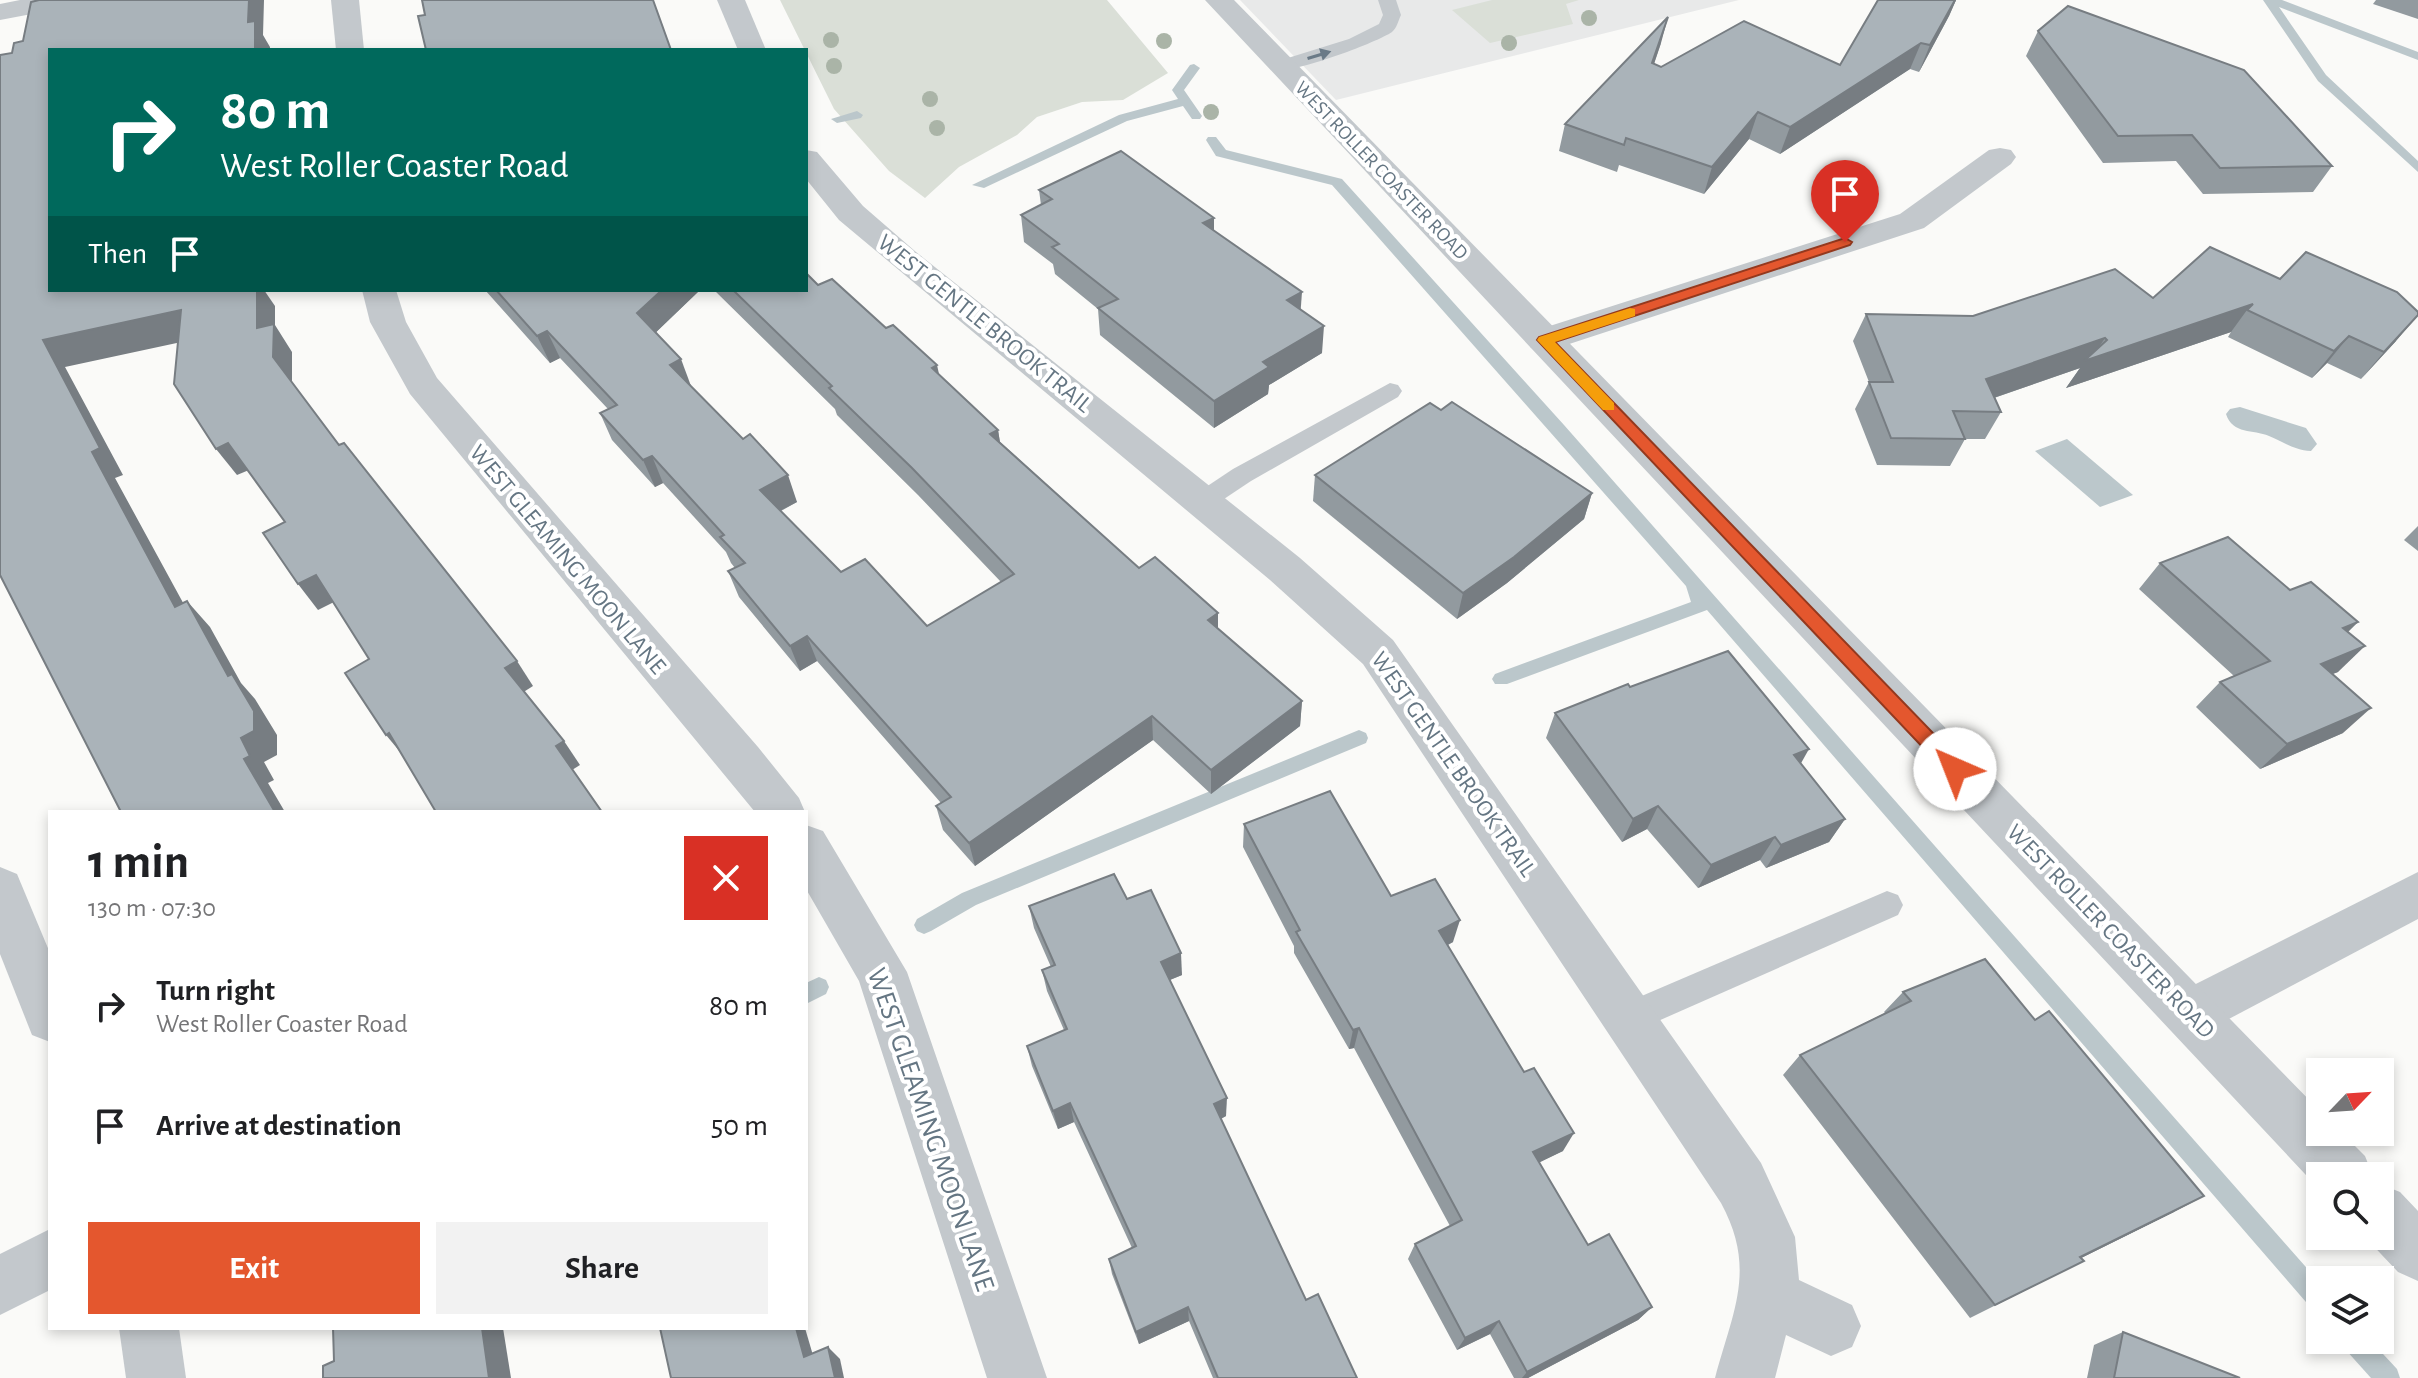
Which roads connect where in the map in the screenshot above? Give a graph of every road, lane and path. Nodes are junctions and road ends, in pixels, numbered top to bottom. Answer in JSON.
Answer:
{"nodes":[{"id":1,"x":64,"y":0,"type":"edge"},
{"id":2,"x":345,"y":0,"type":"edge"},
{"id":3,"x":731,"y":0,"type":"edge"},
{"id":4,"x":1219,"y":0,"type":"edge"},
{"id":5,"x":1387,"y":0,"type":"edge"},
{"id":6,"x":0,"y":12,"type":"edge"},
{"id":7,"x":350,"y":48,"type":"edge"},
{"id":8,"x":751,"y":48,"type":"edge"},
{"id":9,"x":1282,"y":66,"type":"junction"},
{"id":10,"x":2000,"y":157,"type":"dead end"},
{"id":11,"x":808,"y":161,"type":"edge"},
{"id":12,"x":380,"y":292,"type":"edge"},
{"id":13,"x":1544,"y":340,"type":"junction"},
{"id":14,"x":1390,"y":391,"type":"dead end"},
{"id":15,"x":1203,"y":501,"type":"junction"},
{"id":16,"x":780,"y":810,"type":"edge"},
{"id":17,"x":808,"y":849,"type":"edge"},
{"id":18,"x":0,"y":889,"type":"edge"},
{"id":19,"x":2418,"y":894,"type":"edge"},
{"id":20,"x":1887,"y":905,"type":"dead end"},
{"id":21,"x":48,"y":1013,"type":"edge"},
{"id":22,"x":2190,"y":1013,"type":"junction"},
{"id":23,"x":1628,"y":1018,"type":"junction"},
{"id":24,"x":2332,"y":1162,"type":"edge"},
{"id":25,"x":2394,"y":1227,"type":"edge"},
{"id":26,"x":2418,"y":1252,"type":"edge"},
{"id":27,"x":48,"y":1259,"type":"edge"},
{"id":28,"x":0,"y":1286,"type":"edge"},
{"id":29,"x":1766,"y":1295,"type":"junction"},
{"id":30,"x":1831,"y":1326,"type":"dead end"},
{"id":31,"x":149,"y":1330,"type":"edge"},
{"id":32,"x":156,"y":1378,"type":"edge"},
{"id":33,"x":1017,"y":1378,"type":"edge"},
{"id":34,"x":1745,"y":1378,"type":"edge"}],
"edges":[{"from":1,"to":6,"type":"street"},
{"from":2,"to":7,"type":"street"},
{"from":3,"to":8,"type":"street"},
{"from":4,"to":9,"type":"street","name":"WEST ROLLER COASTER ROAD"},
{"from":9,"to":5,"type":"lane","one_way":true},
{"from":9,"to":13,"type":"street","name":"WEST ROLLER COASTER ROAD"},
{"from":10,"to":13,"type":"street"},
{"from":11,"to":15,"type":"street","name":"WEST GENTLE BROOK TRAIL"},
{"from":12,"to":16,"type":"street","name":"WEST GLEAMING MOON LANE"},
{"from":13,"to":22,"type":"street","name":"WEST ROLLER COASTER ROAD"},
{"from":14,"to":15,"type":"lane"},
{"from":15,"to":23,"type":"street","name":"WEST GENTLE BROOK TRAIL"},
{"from":17,"to":33,"type":"street","name":"WEST GLEAMING MOON LANE"},
{"from":18,"to":21,"type":"street"},
{"from":19,"to":22,"type":"street"},
{"from":20,"to":23,"type":"lane"},
{"from":22,"to":24,"type":"street","name":"WEST ROLLER COASTER ROAD"},
{"from":23,"to":29,"type":"street","name":"WEST GENTLE BROOK TRAIL"},
{"from":25,"to":26,"type":"street"},
{"from":27,"to":28,"type":"street"},
{"from":29,"to":30,"type":"street"},
{"from":29,"to":34,"type":"street","name":"WEST GENTLE BROOK TRAIL"},
{"from":31,"to":32,"type":"street"}]}
